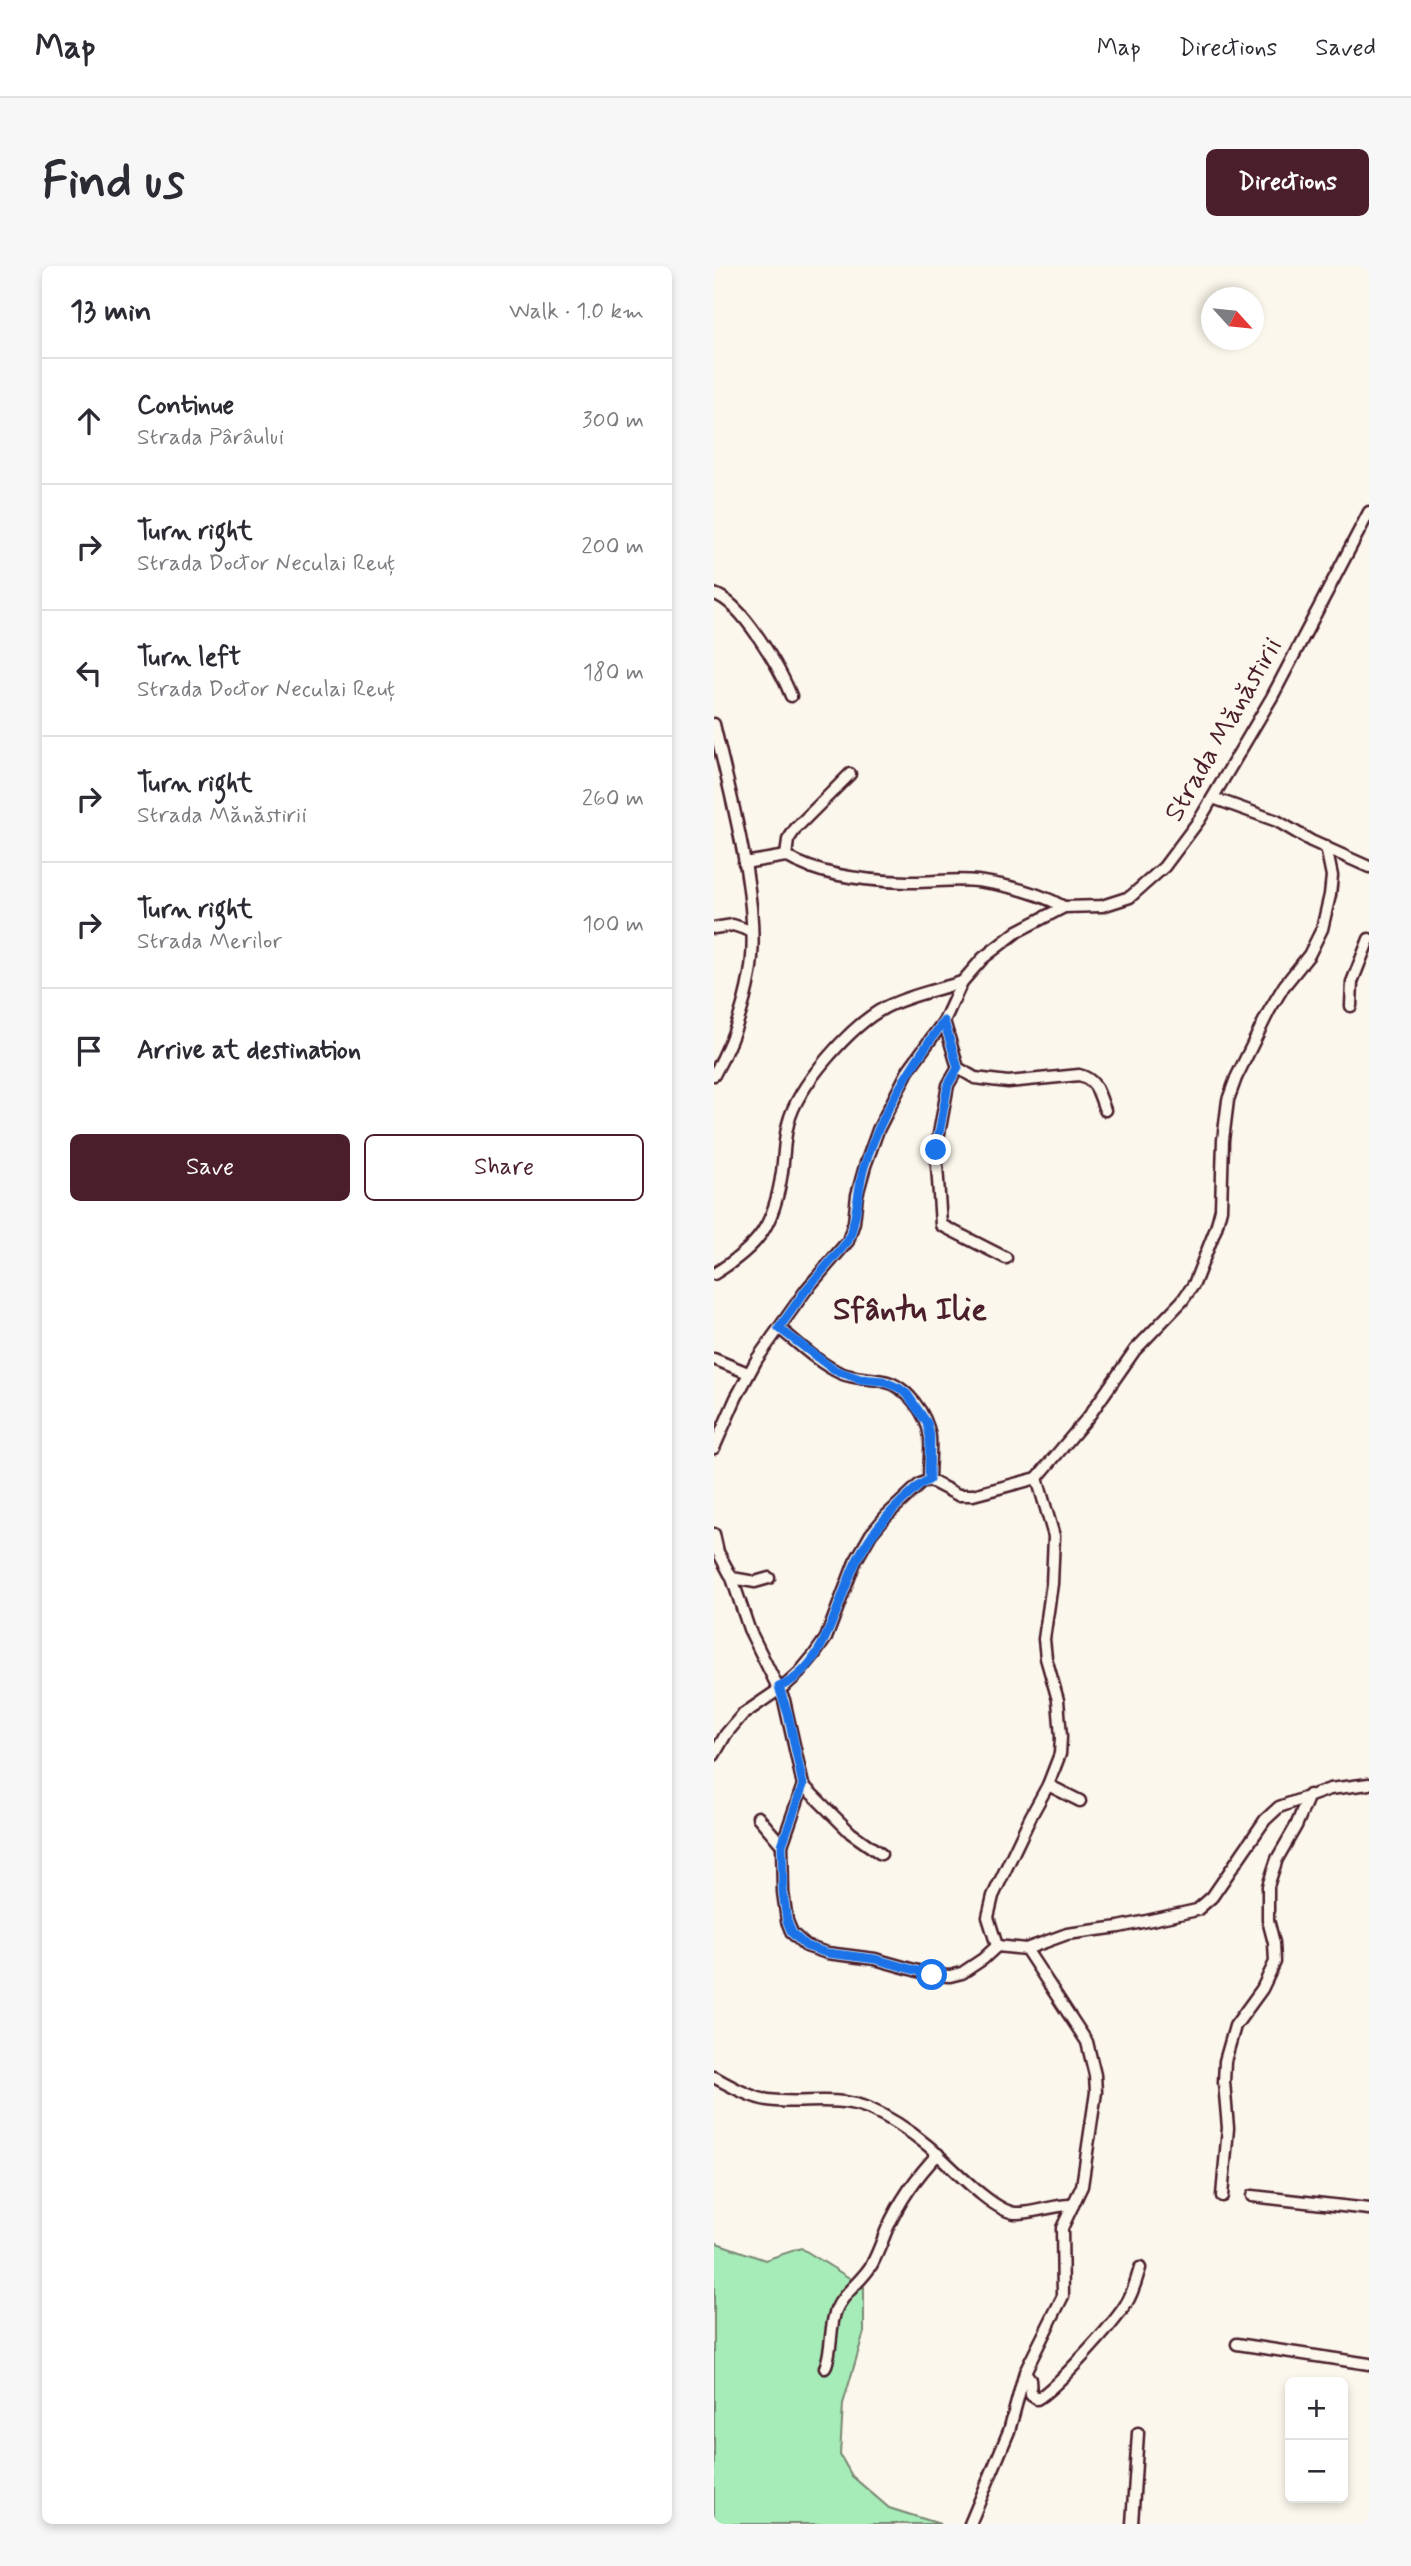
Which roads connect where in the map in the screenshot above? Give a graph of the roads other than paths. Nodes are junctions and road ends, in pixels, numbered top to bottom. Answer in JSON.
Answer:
{"nodes":[{"id":1,"x":1369,"y":512,"type":"edge"},
{"id":2,"x":714,"y":594,"type":"edge"},
{"id":3,"x":791,"y":696,"type":"dead end"},
{"id":4,"x":714,"y":724,"type":"edge"},
{"id":5,"x":850,"y":774,"type":"dead end"},
{"id":6,"x":1213,"y":798,"type":"junction"},
{"id":7,"x":1326,"y":847,"type":"junction"},
{"id":8,"x":786,"y":856,"type":"junction"},
{"id":9,"x":744,"y":863,"type":"junction"},
{"id":10,"x":1369,"y":867,"type":"edge"},
{"id":11,"x":1065,"y":907,"type":"junction"},
{"id":12,"x":750,"y":913,"type":"junction"},
{"id":13,"x":733,"y":925,"type":"junction"},
{"id":14,"x":714,"y":928,"type":"edge"},
{"id":15,"x":751,"y":930,"type":"junction"},
{"id":16,"x":1369,"y":939,"type":"edge"},
{"id":17,"x":962,"y":982,"type":"junction"},
{"id":18,"x":1351,"y":1006,"type":"dead end"},
{"id":19,"x":944,"y":1021,"type":"junction"},
{"id":20,"x":958,"y":1068,"type":"junction"},
{"id":21,"x":714,"y":1075,"type":"edge"},
{"id":22,"x":1105,"y":1110,"type":"dead end"},
{"id":23,"x":1006,"y":1258,"type":"dead end"},
{"id":24,"x":714,"y":1274,"type":"edge"},
{"id":25,"x":779,"y":1328,"type":"junction"},
{"id":26,"x":714,"y":1359,"type":"edge"},
{"id":27,"x":748,"y":1373,"type":"junction"},
{"id":28,"x":714,"y":1448,"type":"edge"},
{"id":29,"x":1037,"y":1478,"type":"junction"},
{"id":30,"x":929,"y":1480,"type":"junction"},
{"id":31,"x":714,"y":1534,"type":"edge"},
{"id":32,"x":716,"y":1552,"type":"edge"},
{"id":33,"x":732,"y":1578,"type":"junction"},
{"id":34,"x":769,"y":1578,"type":"dead end"},
{"id":35,"x":779,"y":1687,"type":"junction"},
{"id":36,"x":714,"y":1755,"type":"edge"},
{"id":37,"x":1369,"y":1784,"type":"edge"},
{"id":38,"x":803,"y":1785,"type":"junction"},
{"id":39,"x":1048,"y":1785,"type":"junction"},
{"id":40,"x":1309,"y":1796,"type":"junction"},
{"id":41,"x":1080,"y":1801,"type":"dead end"},
{"id":42,"x":758,"y":1818,"type":"dead end"},
{"id":43,"x":782,"y":1845,"type":"junction"},
{"id":44,"x":881,"y":1854,"type":"dead end"},
{"id":45,"x":997,"y":1947,"type":"junction"},
{"id":46,"x":1026,"y":1949,"type":"junction"},
{"id":47,"x":714,"y":2077,"type":"edge"},
{"id":48,"x":938,"y":2154,"type":"junction"},
{"id":49,"x":1222,"y":2196,"type":"dead end"},
{"id":50,"x":1252,"y":2196,"type":"dead end"},
{"id":51,"x":1073,"y":2205,"type":"junction"},
{"id":52,"x":1369,"y":2209,"type":"edge"},
{"id":53,"x":1140,"y":2268,"type":"dead end"},
{"id":54,"x":1237,"y":2344,"type":"dead end"},
{"id":55,"x":1369,"y":2364,"type":"edge"},
{"id":56,"x":825,"y":2368,"type":"dead end"},
{"id":57,"x":1025,"y":2372,"type":"junction"},
{"id":58,"x":1138,"y":2433,"type":"dead end"},
{"id":59,"x":970,"y":2524,"type":"edge"},
{"id":60,"x":1132,"y":2524,"type":"edge"}],
"edges":[{"from":1,"to":6,"type":"street","name":"Strada Mănăstirii"},
{"from":2,"to":3,"type":"street"},
{"from":4,"to":9,"type":"street"},
{"from":5,"to":8,"type":"street"},
{"from":6,"to":7,"type":"street"},
{"from":6,"to":11,"type":"street","name":"Strada Mănăstirii"},
{"from":7,"to":10,"type":"street"},
{"from":7,"to":29,"type":"street"},
{"from":8,"to":9,"type":"street"},
{"from":8,"to":11,"type":"street","name":"Strada Mănăstirii"},
{"from":9,"to":12,"type":"street"},
{"from":11,"to":17,"type":"street","name":"Strada Mănăstirii"},
{"from":12,"to":13,"type":"street"},
{"from":12,"to":15,"type":"street"},
{"from":13,"to":14,"type":"street"},
{"from":13,"to":15,"type":"street"},
{"from":15,"to":21,"type":"street"},
{"from":16,"to":18,"type":"street"},
{"from":17,"to":19,"type":"street","name":"Strada Mănăstirii"},
{"from":17,"to":24,"type":"street"},
{"from":19,"to":20,"type":"street"},
{"from":19,"to":25,"type":"street","name":"Strada Mănăstirii"},
{"from":20,"to":22,"type":"street"},
{"from":20,"to":23,"type":"street"},
{"from":25,"to":27,"type":"street","name":"Strada Mănăstirii"},
{"from":25,"to":30,"type":"street"},
{"from":26,"to":27,"type":"street"},
{"from":27,"to":28,"type":"street","name":"Strada Mănăstirii"},
{"from":29,"to":30,"type":"street"},
{"from":29,"to":39,"type":"street"},
{"from":30,"to":35,"type":"street"},
{"from":31,"to":32,"type":"street"},
{"from":32,"to":33,"type":"street"},
{"from":33,"to":34,"type":"street"},
{"from":33,"to":35,"type":"street"},
{"from":35,"to":36,"type":"street"},
{"from":35,"to":38,"type":"street"},
{"from":37,"to":40,"type":"street"},
{"from":38,"to":43,"type":"street"},
{"from":38,"to":44,"type":"street"},
{"from":39,"to":41,"type":"street"},
{"from":39,"to":45,"type":"street"},
{"from":40,"to":46,"type":"street"},
{"from":40,"to":49,"type":"street"},
{"from":42,"to":43,"type":"street"},
{"from":43,"to":45,"type":"street"},
{"from":45,"to":46,"type":"street"},
{"from":46,"to":51,"type":"street"},
{"from":47,"to":48,"type":"street"},
{"from":48,"to":51,"type":"street"},
{"from":48,"to":56,"type":"street"},
{"from":50,"to":52,"type":"street"},
{"from":51,"to":57,"type":"street"},
{"from":53,"to":57,"type":"street"},
{"from":54,"to":55,"type":"street"},
{"from":57,"to":59,"type":"street"},
{"from":58,"to":60,"type":"street"}]}
